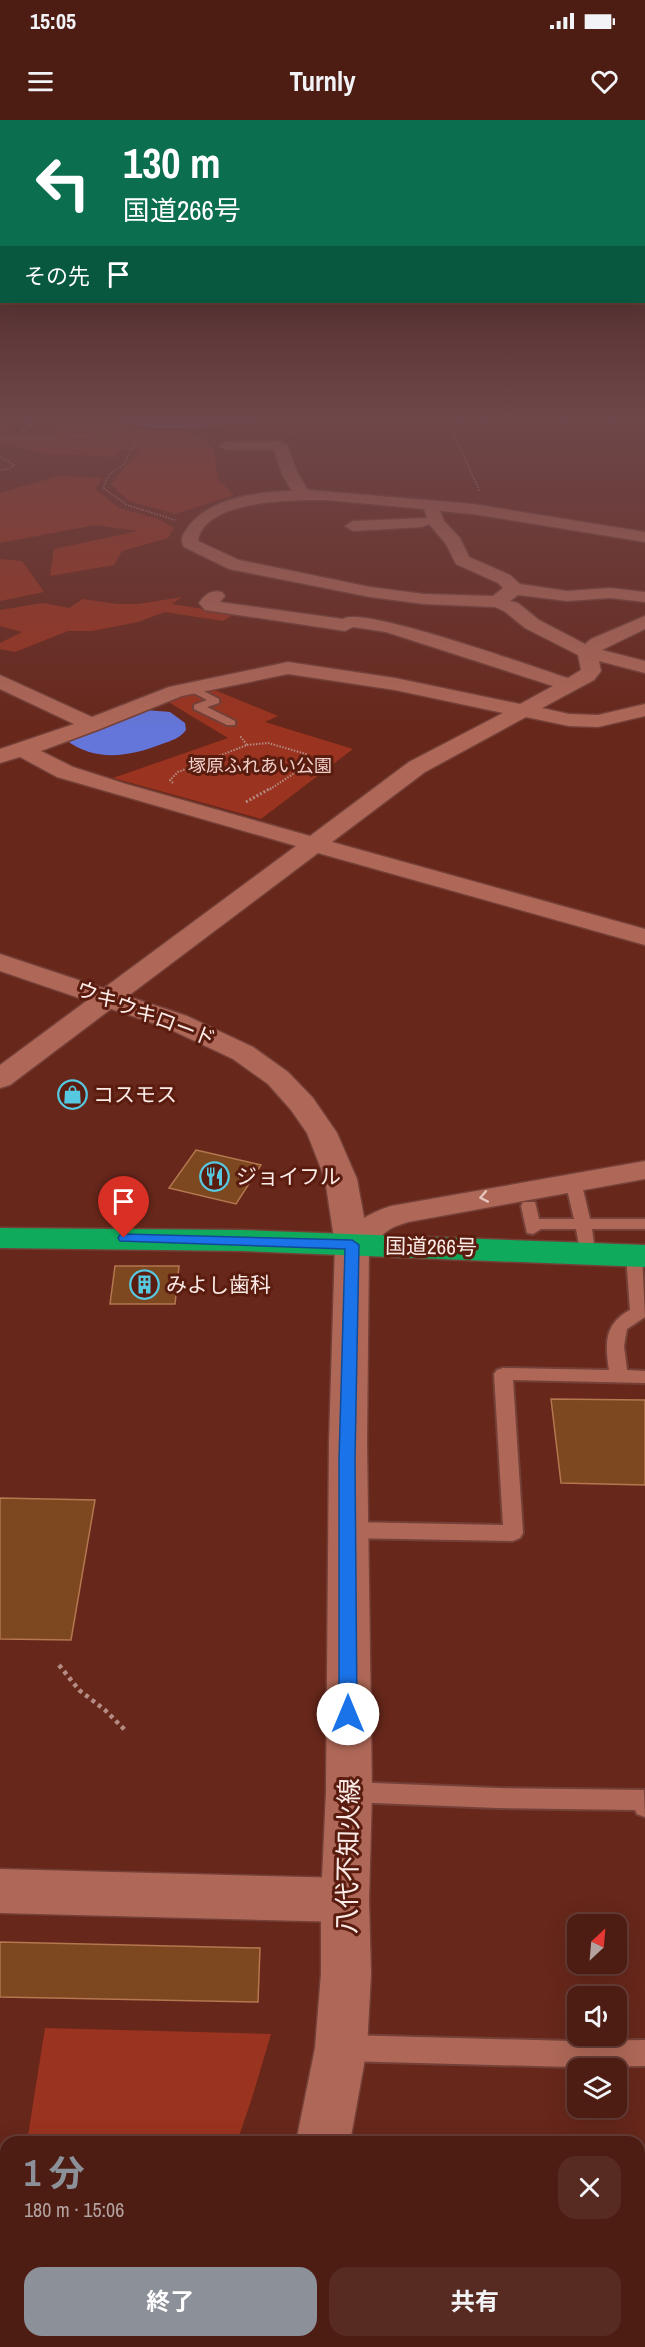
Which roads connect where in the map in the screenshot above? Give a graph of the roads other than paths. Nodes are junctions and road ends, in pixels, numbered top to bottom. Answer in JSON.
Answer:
{"nodes":[{"id":1,"x":203,"y":522,"type":"edge"},
{"id":2,"x":380,"y":522,"type":"edge"},
{"id":3,"x":439,"y":522,"type":"edge"},
{"id":4,"x":552,"y":522,"type":"edge"},
{"id":5,"x":353,"y":526,"type":"dead end"},
{"id":6,"x":645,"y":537,"type":"edge"},
{"id":7,"x":514,"y":589,"type":"junction"},
{"id":8,"x":398,"y":595,"type":"junction"},
{"id":9,"x":216,"y":596,"type":"dead end"},
{"id":10,"x":645,"y":597,"type":"edge"},
{"id":11,"x":497,"y":602,"type":"junction"},
{"id":12,"x":645,"y":622,"type":"edge"},
{"id":13,"x":348,"y":623,"type":"junction"},
{"id":14,"x":322,"y":641,"type":"dead end"},
{"id":15,"x":587,"y":652,"type":"junction"},
{"id":16,"x":303,"y":653,"type":"dead end"},
{"id":17,"x":645,"y":667,"type":"edge"},
{"id":18,"x":282,"y":669,"type":"junction"},
{"id":19,"x":0,"y":681,"type":"edge"},
{"id":20,"x":570,"y":685,"type":"junction"},
{"id":21,"x":192,"y":688,"type":"junction"},
{"id":22,"x":525,"y":710,"type":"junction"},
{"id":23,"x":645,"y":710,"type":"edge"},
{"id":24,"x":231,"y":723,"type":"road end"},
{"id":25,"x":93,"y":725,"type":"junction"},
{"id":26,"x":11,"y":753,"type":"edge"},
{"id":27,"x":314,"y":844,"type":"junction"},
{"id":28,"x":645,"y":937,"type":"edge"},
{"id":29,"x":0,"y":962,"type":"edge"},
{"id":30,"x":111,"y":998,"type":"junction"},
{"id":31,"x":0,"y":1079,"type":"edge"},
{"id":32,"x":645,"y":1170,"type":"edge"},
{"id":33,"x":573,"y":1181,"type":"junction"},
{"id":34,"x":529,"y":1206,"type":"dead end"},
{"id":35,"x":645,"y":1224,"type":"edge"},
{"id":36,"x":0,"y":1238,"type":"edge"},
{"id":37,"x":585,"y":1238,"type":"junction"},
{"id":38,"x":352,"y":1245,"type":"junction"},
{"id":39,"x":639,"y":1255,"type":"edge"},
{"id":40,"x":619,"y":1376,"type":"junction"},
{"id":41,"x":645,"y":1377,"type":"edge"},
{"id":42,"x":347,"y":1530,"type":"junction"},
{"id":43,"x":350,"y":1792,"type":"junction"},
{"id":44,"x":645,"y":1803,"type":"edge"},
{"id":45,"x":0,"y":1891,"type":"edge"},
{"id":46,"x":345,"y":1900,"type":"junction"},
{"id":47,"x":341,"y":2048,"type":"junction"},
{"id":48,"x":645,"y":2053,"type":"edge"},
{"id":49,"x":324,"y":2136,"type":"edge"}],
"edges":[{"from":1,"to":8,"type":"street"},
{"from":2,"to":5,"type":"street"},
{"from":3,"to":7,"type":"street"},
{"from":4,"to":6,"type":"street"},
{"from":7,"to":10,"type":"street"},
{"from":7,"to":11,"type":"street"},
{"from":8,"to":11,"type":"street"},
{"from":8,"to":13,"type":"street"},
{"from":9,"to":13,"type":"street"},
{"from":11,"to":15,"type":"street"},
{"from":12,"to":15,"type":"street"},
{"from":13,"to":14,"type":"street"},
{"from":13,"to":20,"type":"street"},
{"from":15,"to":17,"type":"street"},
{"from":15,"to":20,"type":"street"},
{"from":16,"to":18,"type":"street"},
{"from":18,"to":21,"type":"street"},
{"from":18,"to":22,"type":"street"},
{"from":19,"to":25,"type":"street"},
{"from":20,"to":22,"type":"street"},
{"from":21,"to":24,"type":"lane"},
{"from":21,"to":25,"type":"street"},
{"from":22,"to":23,"type":"street"},
{"from":22,"to":27,"type":"street"},
{"from":25,"to":26,"type":"street"},
{"from":26,"to":27,"type":"street"},
{"from":27,"to":28,"type":"street"},
{"from":27,"to":30,"type":"street"},
{"from":29,"to":30,"type":"street","name":"ウキウキロード"},
{"from":30,"to":31,"type":"street"},
{"from":30,"to":38,"type":"street","name":"ウキウキロード"},
{"from":32,"to":33,"type":"street"},
{"from":33,"to":37,"type":"lane"},
{"from":33,"to":38,"type":"street","one_way":true},
{"from":34,"to":37,"type":"lane"},
{"from":35,"to":37,"type":"lane"},
{"from":36,"to":38,"type":"highway","name":"国道266号"},
{"from":37,"to":38,"type":"highway","name":"国道266号"},
{"from":37,"to":39,"type":"highway","name":"国道266号"},
{"from":38,"to":42,"type":"street","name":"八代不知火線"},
{"from":39,"to":40,"type":"lane"},
{"from":40,"to":41,"type":"lane"},
{"from":40,"to":42,"type":"lane"},
{"from":42,"to":43,"type":"street","name":"八代不知火線"},
{"from":43,"to":44,"type":"lane"},
{"from":43,"to":46,"type":"street","name":"八代不知火線"},
{"from":45,"to":46,"type":"street"},
{"from":46,"to":47,"type":"street","name":"八代不知火線"},
{"from":47,"to":48,"type":"lane"},
{"from":47,"to":49,"type":"street","name":"八代不知火線"}]}
